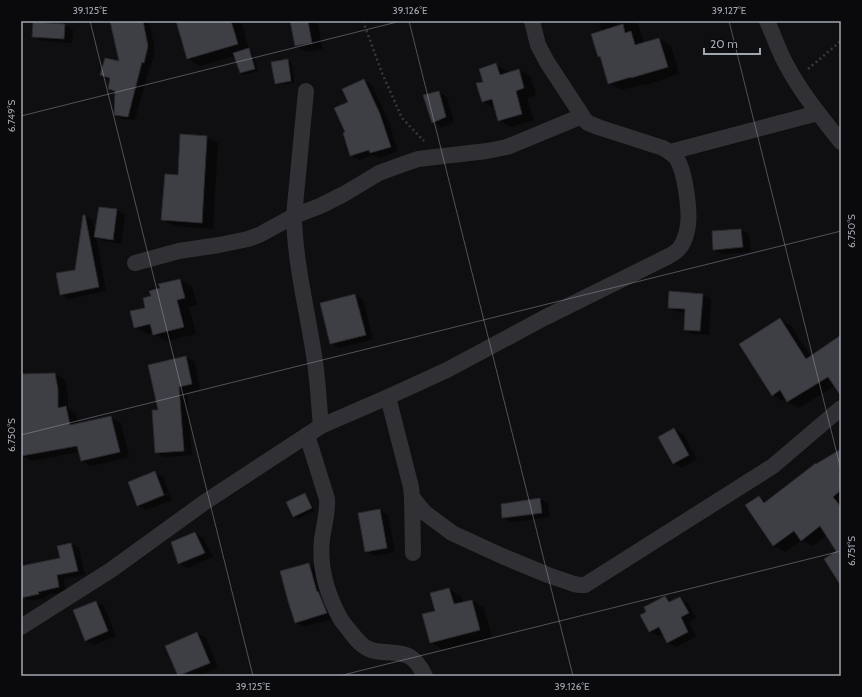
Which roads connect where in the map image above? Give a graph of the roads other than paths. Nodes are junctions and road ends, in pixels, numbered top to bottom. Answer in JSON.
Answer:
{"nodes":[{"id":1,"x":532,"y":21,"type":"edge"},
{"id":2,"x":767,"y":21,"type":"edge"},
{"id":3,"x":306,"y":91,"type":"dead end"},
{"id":4,"x":818,"y":113,"type":"junction"},
{"id":5,"x":582,"y":116,"type":"junction"},
{"id":6,"x":841,"y":142,"type":"edge"},
{"id":7,"x":670,"y":152,"type":"junction"},
{"id":8,"x":294,"y":216,"type":"junction"},
{"id":9,"x":135,"y":263,"type":"dead end"},
{"id":10,"x":388,"y":397,"type":"junction"},
{"id":11,"x":841,"y":408,"type":"edge"},
{"id":12,"x":321,"y":426,"type":"junction"},
{"id":13,"x":307,"y":435,"type":"junction"},
{"id":14,"x":412,"y":497,"type":"junction"},
{"id":15,"x":413,"y":553,"type":"dead end"},
{"id":16,"x":21,"y":627,"type":"edge"},
{"id":17,"x":426,"y":676,"type":"edge"}],
"edges":[{"from":1,"to":5,"type":"street"},
{"from":2,"to":4,"type":"street"},
{"from":3,"to":8,"type":"street"},
{"from":4,"to":6,"type":"street"},
{"from":4,"to":7,"type":"street"},
{"from":5,"to":7,"type":"street"},
{"from":5,"to":8,"type":"street"},
{"from":7,"to":10,"type":"street"},
{"from":8,"to":9,"type":"street"},
{"from":8,"to":12,"type":"street"},
{"from":10,"to":12,"type":"street"},
{"from":10,"to":14,"type":"street"},
{"from":11,"to":14,"type":"street"},
{"from":12,"to":13,"type":"street"},
{"from":13,"to":16,"type":"street"},
{"from":13,"to":17,"type":"street"},
{"from":14,"to":15,"type":"street"}]}
